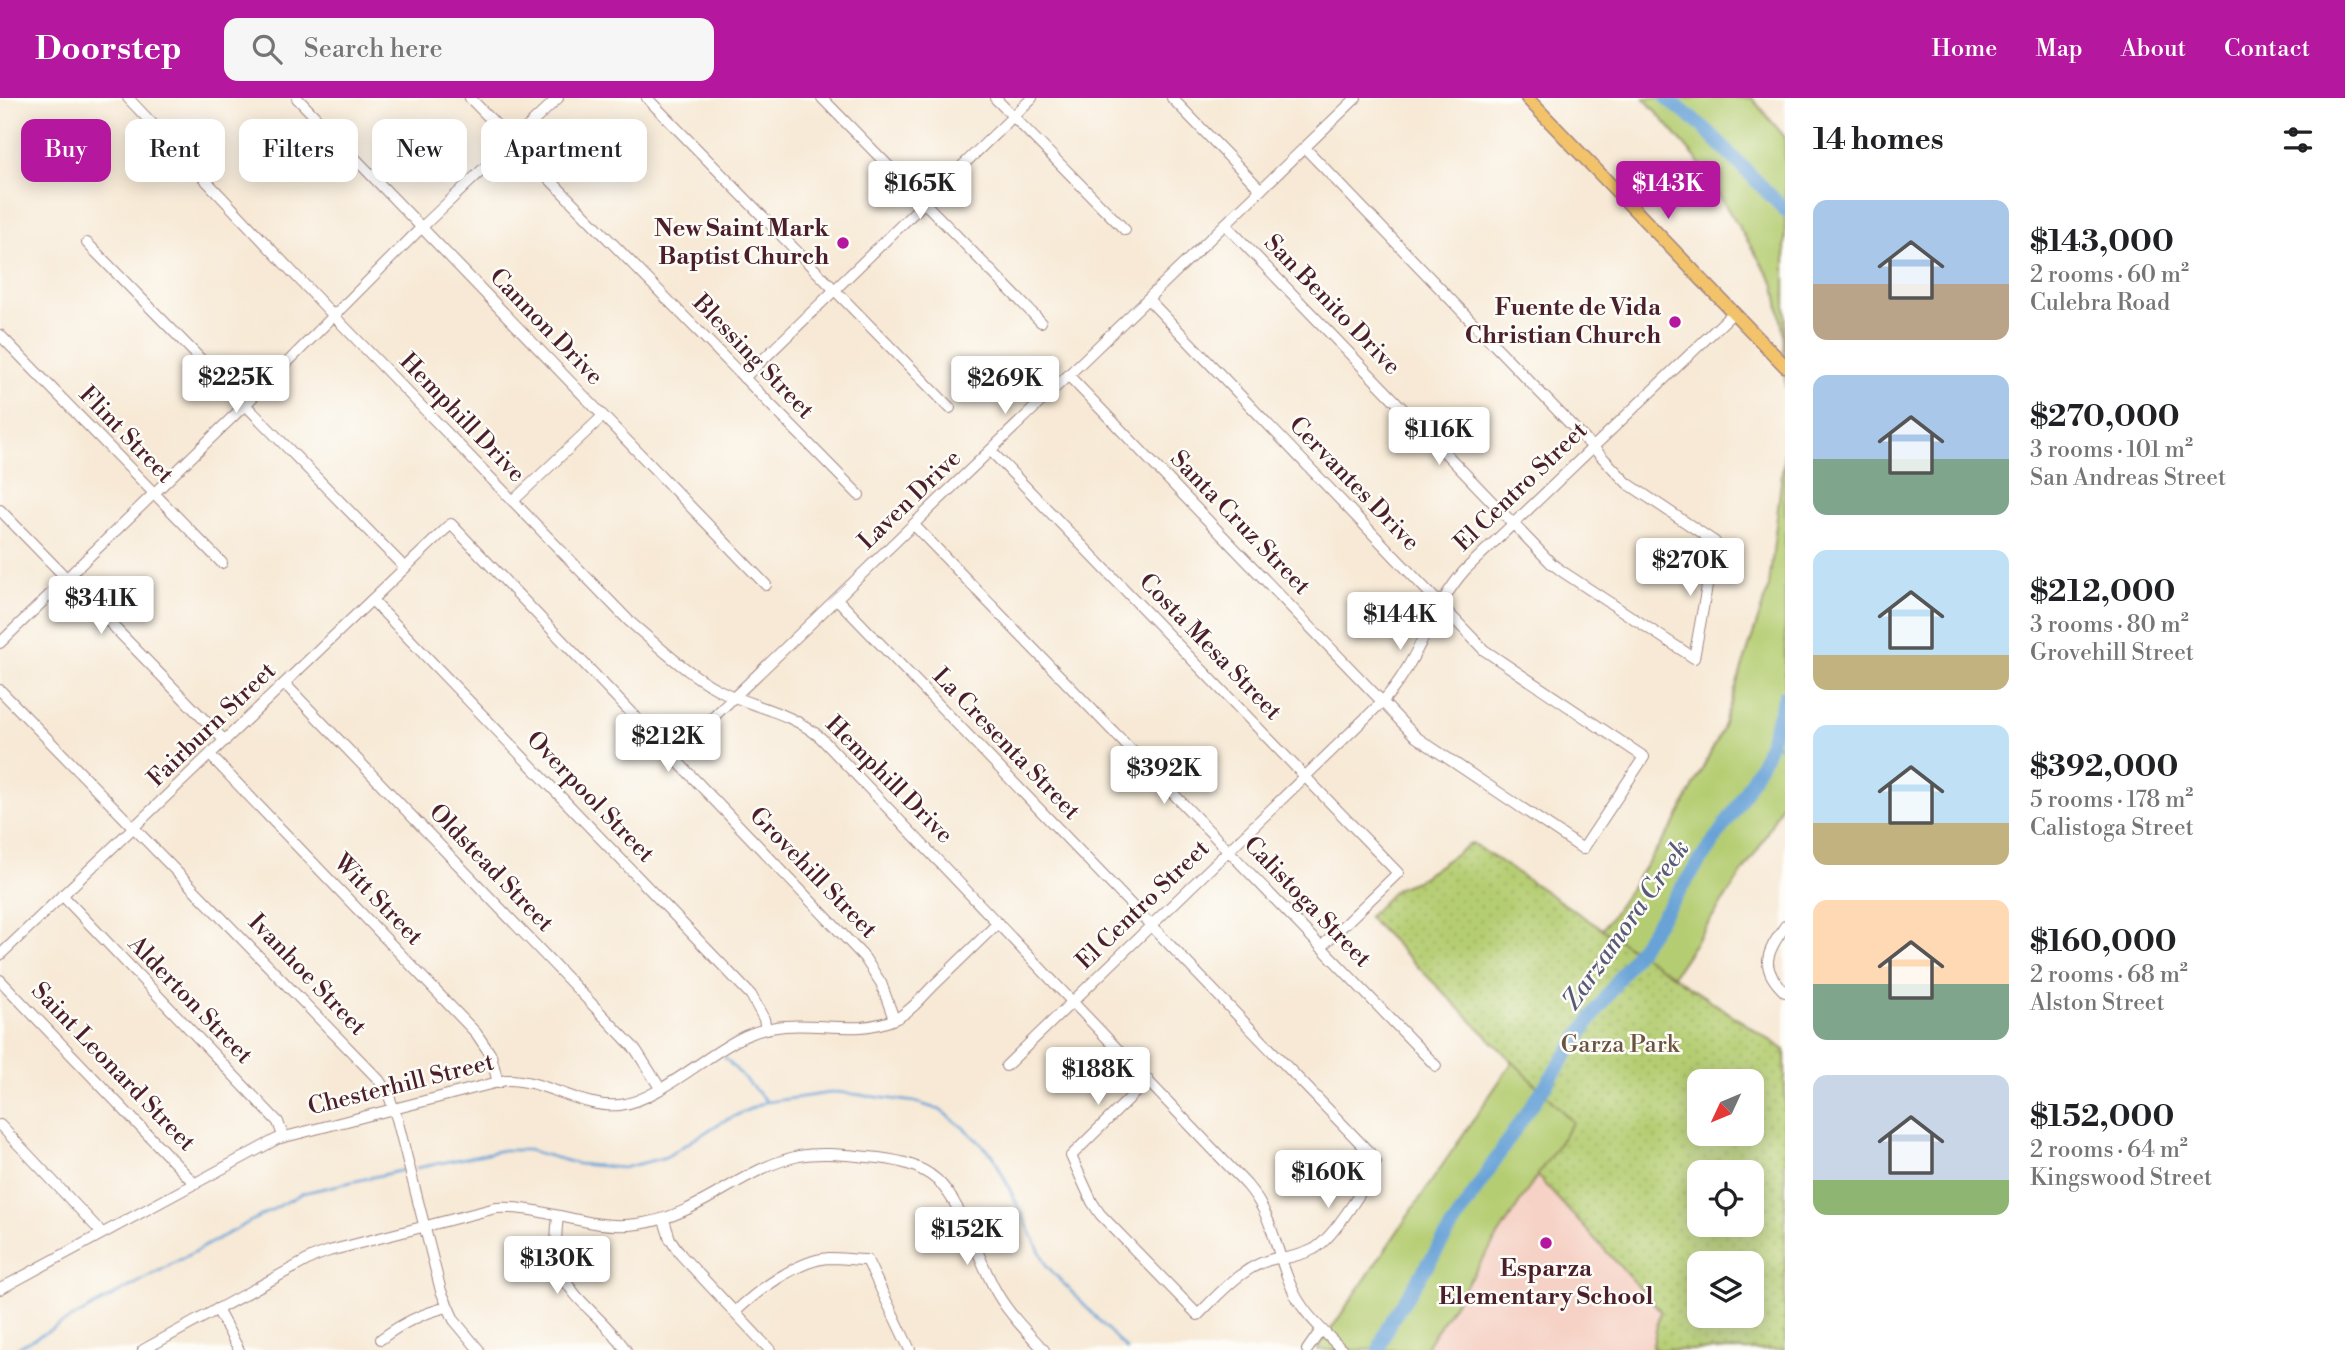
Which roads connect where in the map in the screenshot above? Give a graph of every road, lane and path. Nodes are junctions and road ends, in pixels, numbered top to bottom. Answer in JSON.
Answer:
{"nodes":[{"id":1,"x":128,"y":98,"type":"edge"},
{"id":2,"x":296,"y":98,"type":"edge"},
{"id":3,"x":470,"y":98,"type":"edge"},
{"id":4,"x":558,"y":98,"type":"edge"},
{"id":5,"x":647,"y":98,"type":"edge"},
{"id":6,"x":822,"y":98,"type":"edge"},
{"id":7,"x":995,"y":98,"type":"edge"},
{"id":8,"x":1032,"y":98,"type":"edge"},
{"id":9,"x":1172,"y":98,"type":"edge"},
{"id":10,"x":1356,"y":98,"type":"edge"},
{"id":11,"x":1527,"y":98,"type":"edge"},
{"id":12,"x":1013,"y":117,"type":"junction"},
{"id":13,"x":491,"y":119,"type":"edge"},
{"id":14,"x":536,"y":119,"type":"edge"},
{"id":15,"x":1305,"y":148,"type":"junction"},
{"id":16,"x":481,"y":171,"type":"edge"},
{"id":17,"x":552,"y":182,"type":"edge"},
{"id":18,"x":1261,"y":190,"type":"junction"},
{"id":19,"x":924,"y":203,"type":"junction"},
{"id":20,"x":1226,"y":224,"type":"junction"},
{"id":21,"x":421,"y":228,"type":"junction"},
{"id":22,"x":1125,"y":230,"type":"dead end"},
{"id":23,"x":87,"y":243,"type":"dead end"},
{"id":24,"x":835,"y":289,"type":"junction"},
{"id":25,"x":1148,"y":299,"type":"junction"},
{"id":26,"x":1733,"y":313,"type":"junction"},
{"id":27,"x":333,"y":315,"type":"junction"},
{"id":28,"x":1041,"y":322,"type":"dead end"},
{"id":29,"x":0,"y":335,"type":"edge"},
{"id":30,"x":1785,"y":366,"type":"edge"},
{"id":31,"x":1069,"y":376,"type":"junction"},
{"id":32,"x":744,"y":377,"type":"junction"},
{"id":33,"x":246,"y":404,"type":"junction"},
{"id":34,"x":950,"y":408,"type":"dead end"},
{"id":35,"x":603,"y":416,"type":"junction"},
{"id":36,"x":1593,"y":448,"type":"junction"},
{"id":37,"x":991,"y":451,"type":"junction"},
{"id":38,"x":154,"y":493,"type":"junction"},
{"id":39,"x":859,"y":495,"type":"dead end"},
{"id":40,"x":513,"y":501,"type":"junction"},
{"id":41,"x":0,"y":510,"type":"edge"},
{"id":42,"x":1513,"y":523,"type":"junction"},
{"id":43,"x":451,"y":524,"type":"joint"},
{"id":44,"x":914,"y":525,"type":"junction"},
{"id":45,"x":222,"y":564,"type":"dead end"},
{"id":46,"x":405,"y":568,"type":"junction"},
{"id":47,"x":66,"y":578,"type":"junction"},
{"id":48,"x":766,"y":585,"type":"dead end"},
{"id":49,"x":837,"y":599,"type":"junction"},
{"id":50,"x":372,"y":600,"type":"junction"},
{"id":51,"x":1441,"y":605,"type":"junction"},
{"id":52,"x":0,"y":643,"type":"edge"},
{"id":53,"x":285,"y":684,"type":"junction"},
{"id":54,"x":0,"y":690,"type":"edge"},
{"id":55,"x":735,"y":698,"type":"junction"},
{"id":56,"x":1382,"y":702,"type":"junction"},
{"id":57,"x":225,"y":741,"type":"junction"},
{"id":58,"x":210,"y":755,"type":"junction"},
{"id":59,"x":673,"y":756,"type":"junction"},
{"id":60,"x":1306,"y":776,"type":"junction"},
{"id":61,"x":135,"y":827,"type":"junction"},
{"id":62,"x":1583,"y":849,"type":"joint"},
{"id":63,"x":1228,"y":851,"type":"junction"},
{"id":64,"x":62,"y":895,"type":"junction"},
{"id":65,"x":998,"y":923,"type":"junction"},
{"id":66,"x":1152,"y":925,"type":"junction"},
{"id":67,"x":1785,"y":926,"type":"edge"},
{"id":68,"x":1321,"y":947,"type":"junction"},
{"id":69,"x":0,"y":955,"type":"edge"},
{"id":70,"x":0,"y":980,"type":"edge"},
{"id":71,"x":1785,"y":992,"type":"edge"},
{"id":72,"x":1072,"y":1002,"type":"junction"},
{"id":73,"x":894,"y":1019,"type":"junction"},
{"id":74,"x":766,"y":1029,"type":"junction"},
{"id":75,"x":1006,"y":1066,"type":"dead end"},
{"id":76,"x":1436,"y":1066,"type":"dead end"},
{"id":77,"x":1148,"y":1080,"type":"junction"},
{"id":78,"x":498,"y":1083,"type":"junction"},
{"id":79,"x":660,"y":1088,"type":"junction"},
{"id":80,"x":394,"y":1110,"type":"junction"},
{"id":81,"x":0,"y":1125,"type":"edge"},
{"id":82,"x":284,"y":1136,"type":"junction"},
{"id":83,"x":194,"y":1183,"type":"junction"},
{"id":84,"x":558,"y":1217,"type":"junction"},
{"id":85,"x":664,"y":1220,"type":"junction"},
{"id":86,"x":424,"y":1227,"type":"junction"},
{"id":87,"x":102,"y":1233,"type":"junction"},
{"id":88,"x":1281,"y":1258,"type":"junction"},
{"id":89,"x":0,"y":1275,"type":"edge"},
{"id":90,"x":4,"y":1287,"type":"edge"},
{"id":91,"x":448,"y":1307,"type":"junction"},
{"id":92,"x":217,"y":1309,"type":"junction"},
{"id":93,"x":736,"y":1312,"type":"junction"},
{"id":94,"x":1321,"y":1330,"type":"junction"},
{"id":95,"x":381,"y":1339,"type":"dead end"},
{"id":96,"x":143,"y":1350,"type":"edge"},
{"id":97,"x":239,"y":1350,"type":"edge"},
{"id":98,"x":479,"y":1350,"type":"edge"},
{"id":99,"x":626,"y":1350,"type":"edge"},
{"id":100,"x":770,"y":1350,"type":"edge"},
{"id":101,"x":909,"y":1350,"type":"edge"},
{"id":102,"x":1044,"y":1350,"type":"edge"},
{"id":103,"x":1307,"y":1350,"type":"edge"},
{"id":104,"x":1342,"y":1350,"type":"edge"}],
"edges":[{"from":1,"to":27,"type":"street","name":"Hemphill Drive"},
{"from":2,"to":21,"type":"street","name":"Cannon Drive"},
{"from":3,"to":13,"type":"street","name":"Blessing Street"},
{"from":4,"to":14,"type":"street"},
{"from":5,"to":24,"type":"street"},
{"from":6,"to":19,"type":"street"},
{"from":7,"to":12,"type":"street"},
{"from":8,"to":12,"type":"street"},
{"from":9,"to":18,"type":"street"},
{"from":10,"to":15,"type":"street","name":"Laven Drive"},
{"from":11,"to":26,"type":"main road"},
{"from":12,"to":19,"type":"street"},
{"from":12,"to":22,"type":"street"},
{"from":15,"to":18,"type":"street","name":"Laven Drive"},
{"from":15,"to":36,"type":"street"},
{"from":16,"to":21,"type":"street"},
{"from":17,"to":32,"type":"street","name":"Blessing Street"},
{"from":18,"to":20,"type":"street","name":"Laven Drive"},
{"from":19,"to":24,"type":"street"},
{"from":19,"to":28,"type":"street"},
{"from":20,"to":25,"type":"street","name":"Laven Drive"},
{"from":20,"to":42,"type":"street","name":"San Benito Drive"},
{"from":21,"to":27,"type":"street"},
{"from":21,"to":35,"type":"street","name":"Cannon Drive"},
{"from":23,"to":33,"type":"street"},
{"from":24,"to":32,"type":"street"},
{"from":24,"to":34,"type":"street"},
{"from":25,"to":31,"type":"street","name":"Laven Drive"},
{"from":25,"to":51,"type":"street","name":"Cervantes Drive"},
{"from":26,"to":30,"type":"main road"},
{"from":26,"to":36,"type":"street","name":"El Centro Street"},
{"from":27,"to":33,"type":"street"},
{"from":27,"to":40,"type":"street","name":"Hemphill Drive"},
{"from":29,"to":38,"type":"street","name":"Flint Street"},
{"from":31,"to":37,"type":"street","name":"Laven Drive"},
{"from":31,"to":56,"type":"street","name":"Santa Cruz Street"},
{"from":32,"to":39,"type":"street","name":"Blessing Street"},
{"from":33,"to":38,"type":"street"},
{"from":33,"to":46,"type":"street"},
{"from":35,"to":40,"type":"street"},
{"from":35,"to":48,"type":"street","name":"Cannon Drive"},
{"from":36,"to":42,"type":"street","name":"El Centro Street"},
{"from":36,"to":42,"type":"street","name":"San Benito Drive"},
{"from":37,"to":44,"type":"street","name":"Laven Drive"},
{"from":37,"to":60,"type":"street","name":"Costa Mesa Street"},
{"from":38,"to":45,"type":"street","name":"Flint Street"},
{"from":38,"to":47,"type":"street"},
{"from":40,"to":55,"type":"street","name":"Hemphill Drive"},
{"from":41,"to":47,"type":"street"},
{"from":42,"to":51,"type":"street","name":"El Centro Street"},
{"from":43,"to":46,"type":"street","name":"Fairburn Street"},
{"from":43,"to":59,"type":"street","name":"Grovehill Street"},
{"from":44,"to":49,"type":"street","name":"Laven Drive"},
{"from":44,"to":63,"type":"street","name":"Calistoga Street"},
{"from":46,"to":50,"type":"street","name":"Fairburn Street"},
{"from":47,"to":52,"type":"street"},
{"from":47,"to":57,"type":"street"},
{"from":49,"to":55,"type":"street","name":"Laven Drive"},
{"from":49,"to":66,"type":"street","name":"La Cresenta Street"},
{"from":50,"to":53,"type":"street","name":"Fairburn Street"},
{"from":50,"to":74,"type":"street","name":"Overpool Street"},
{"from":51,"to":56,"type":"street","name":"El Centro Street"},
{"from":51,"to":62,"type":"street","name":"Cervantes Drive"},
{"from":53,"to":57,"type":"street","name":"Fairburn Street"},
{"from":53,"to":79,"type":"street","name":"Oldstead Street"},
{"from":54,"to":61,"type":"street","name":"Ivanhoe Street"},
{"from":55,"to":59,"type":"street","name":"Laven Drive"},
{"from":55,"to":65,"type":"street","name":"Hemphill Drive"},
{"from":56,"to":60,"type":"street","name":"El Centro Street"},
{"from":56,"to":62,"type":"street","name":"Santa Cruz Street"},
{"from":57,"to":58,"type":"street","name":"Fairburn Street"},
{"from":58,"to":61,"type":"street","name":"Fairburn Street"},
{"from":58,"to":78,"type":"street","name":"Witt Street"},
{"from":59,"to":73,"type":"street","name":"Grovehill Street"},
{"from":60,"to":63,"type":"street","name":"El Centro Street"},
{"from":60,"to":68,"type":"street","name":"Costa Mesa Street"},
{"from":61,"to":64,"type":"street","name":"Fairburn Street"},
{"from":61,"to":80,"type":"street","name":"Ivanhoe Street"},
{"from":63,"to":66,"type":"street","name":"El Centro Street"},
{"from":63,"to":68,"type":"street","name":"Calistoga Street"},
{"from":64,"to":69,"type":"street","name":"Fairburn Street"},
{"from":64,"to":82,"type":"street","name":"Alderton Street"},
{"from":65,"to":72,"type":"street","name":"Hemphill Drive"},
{"from":65,"to":73,"type":"street","name":"Chesterhill Street"},
{"from":66,"to":72,"type":"street","name":"El Centro Street"},
{"from":66,"to":88,"type":"street","name":"La Cresenta Street"},
{"from":67,"to":71,"type":"street"},
{"from":68,"to":76,"type":"street","name":"Calistoga Street"},
{"from":70,"to":83,"type":"street","name":"Saint Leonard Street"},
{"from":72,"to":75,"type":"street","name":"El Centro Street"},
{"from":72,"to":77,"type":"street","name":"Hemphill Drive"},
{"from":73,"to":74,"type":"street","name":"Chesterhill Street"},
{"from":74,"to":79,"type":"street","name":"Chesterhill Street"},
{"from":77,"to":88,"type":"street","name":"Hemphill Drive"},
{"from":77,"to":88,"type":"street"},
{"from":78,"to":79,"type":"street","name":"Chesterhill Street"},
{"from":78,"to":80,"type":"street","name":"Chesterhill Street"},
{"from":80,"to":82,"type":"street","name":"Chesterhill Street"},
{"from":80,"to":86,"type":"street","name":"Ivanhoe Street"},
{"from":81,"to":87,"type":"street"},
{"from":82,"to":83,"type":"street","name":"Chesterhill Street"},
{"from":83,"to":87,"type":"street","name":"Chesterhill Street"},
{"from":84,"to":85,"type":"street"},
{"from":84,"to":86,"type":"street"},
{"from":84,"to":99,"type":"street"},
{"from":85,"to":93,"type":"street"},
{"from":85,"to":102,"type":"street"},
{"from":86,"to":91,"type":"street","name":"Ivanhoe Street"},
{"from":86,"to":92,"type":"street"},
{"from":87,"to":90,"type":"street","name":"Chesterhill Street"},
{"from":88,"to":94,"type":"street","name":"Hemphill Drive"},
{"from":89,"to":90,"type":"street"},
{"from":91,"to":95,"type":"street"},
{"from":91,"to":98,"type":"street","name":"Ivanhoe Street"},
{"from":92,"to":96,"type":"street"},
{"from":92,"to":97,"type":"street"},
{"from":93,"to":100,"type":"street"},
{"from":93,"to":101,"type":"street"},
{"from":94,"to":103,"type":"street"},
{"from":94,"to":104,"type":"street","name":"Hemphill Drive"}]}
